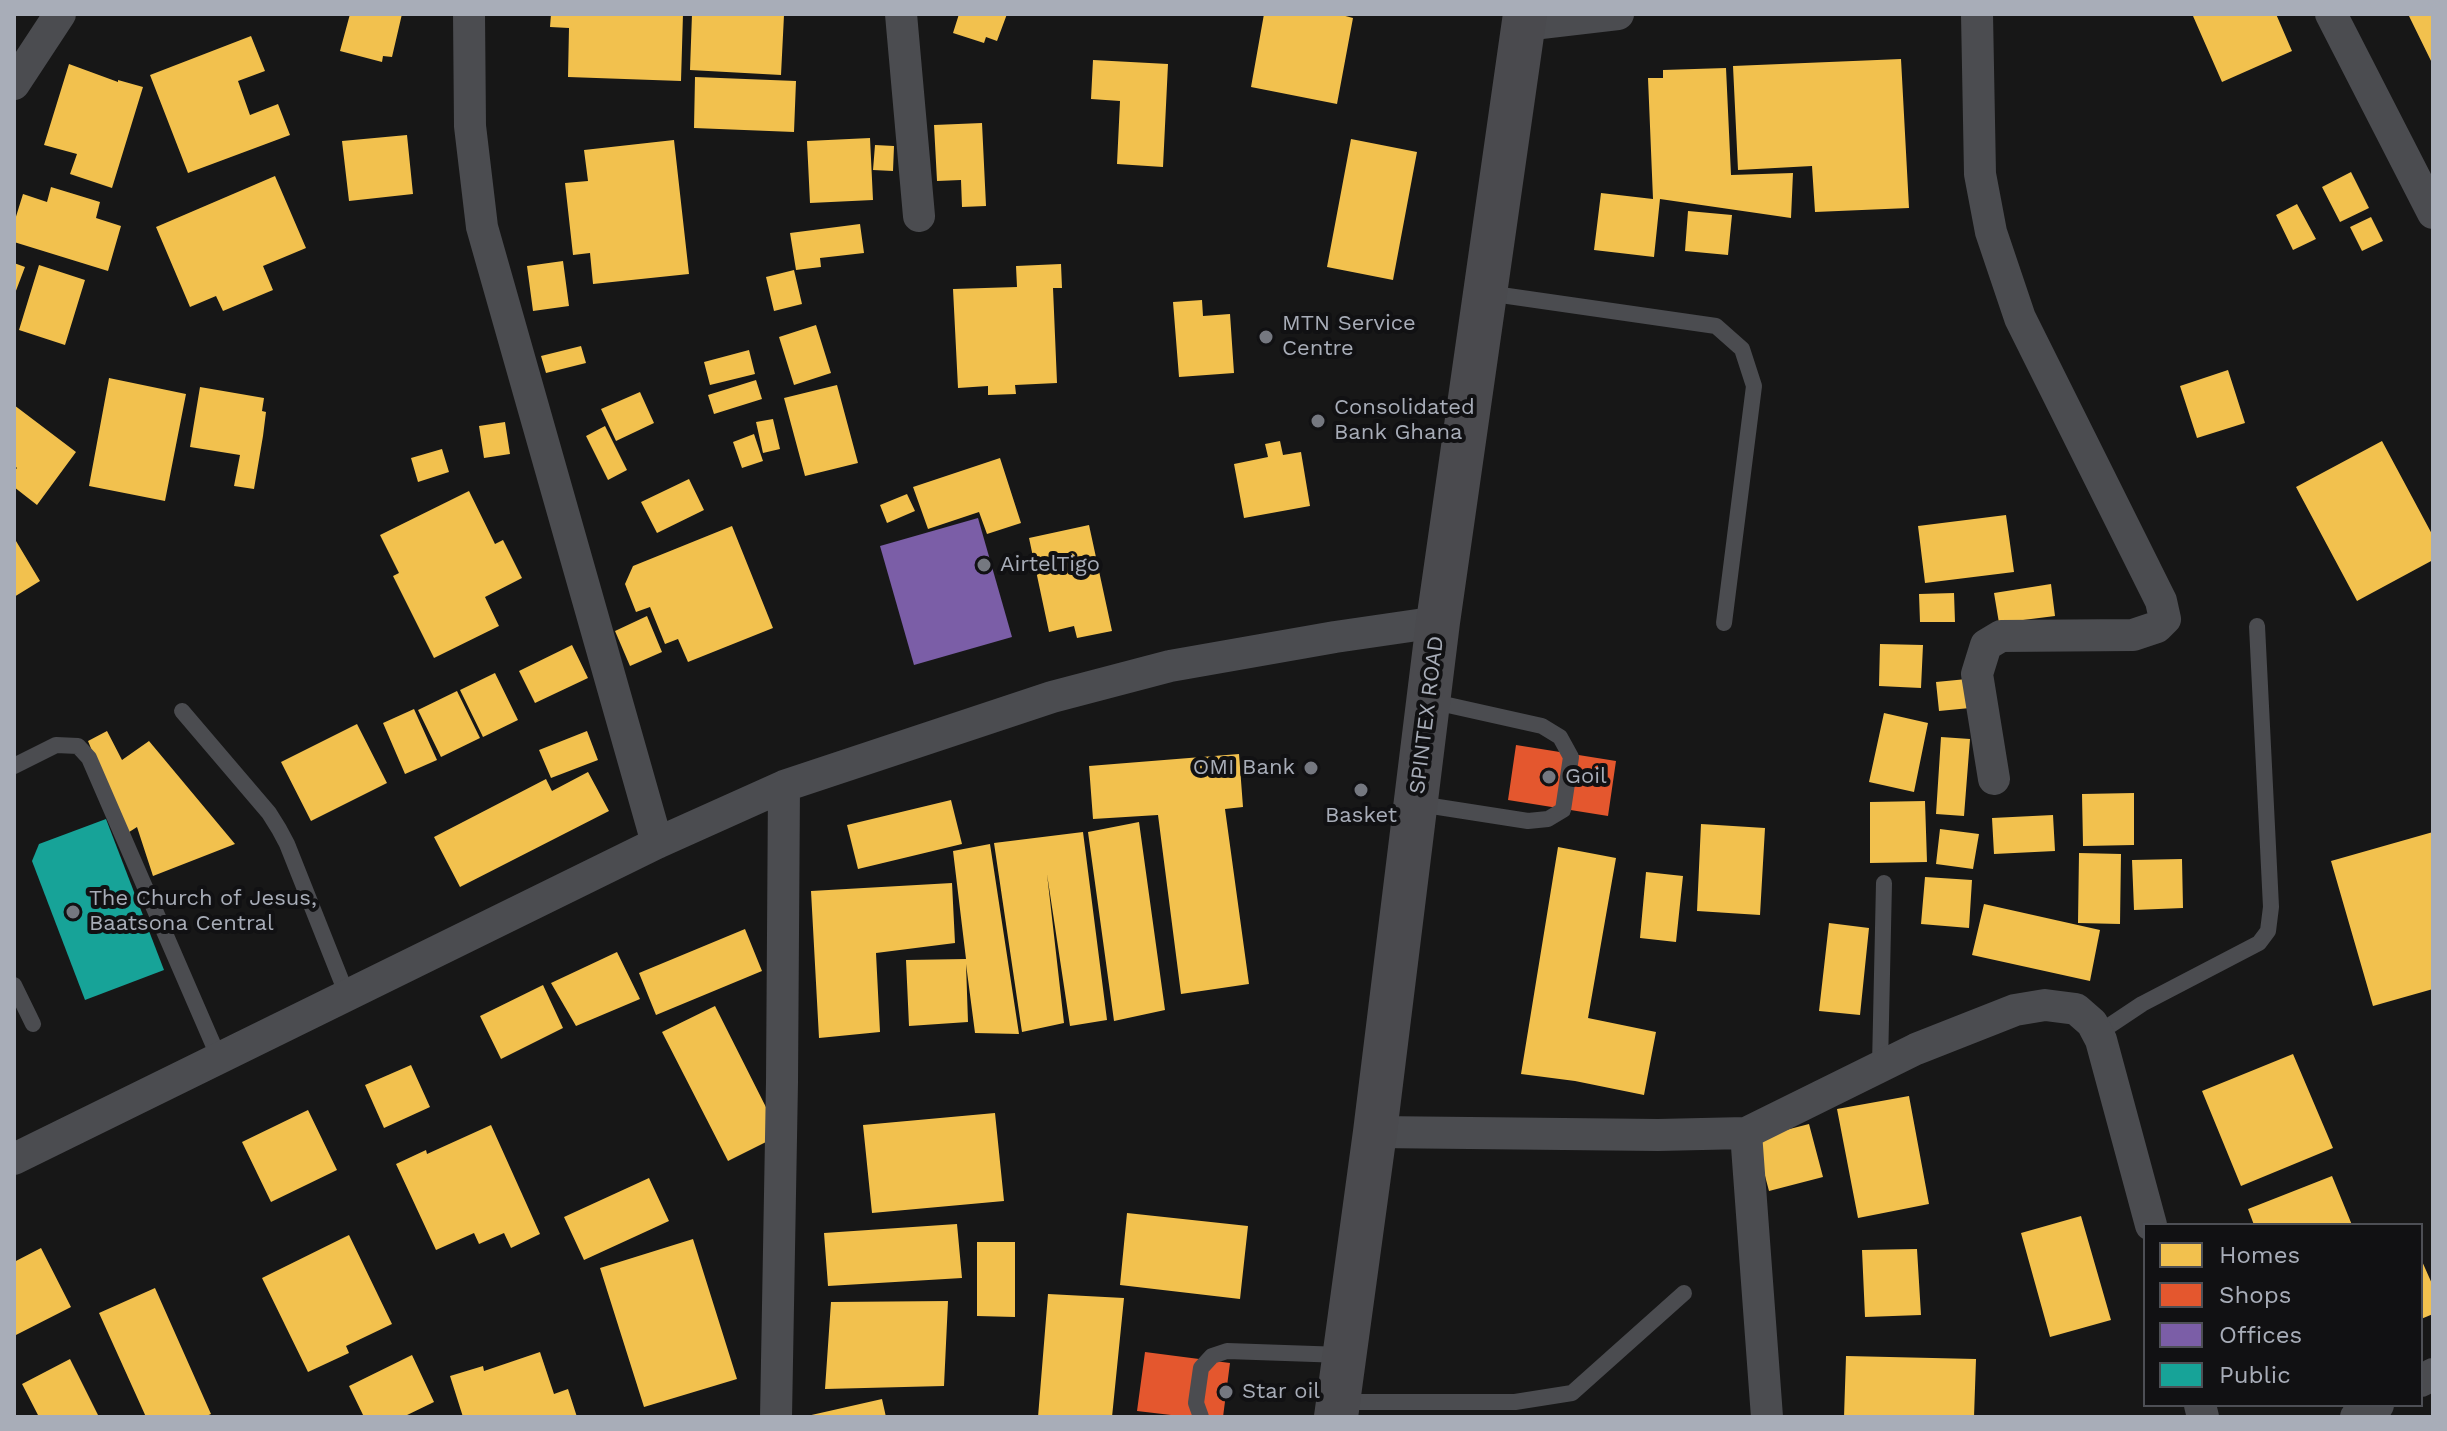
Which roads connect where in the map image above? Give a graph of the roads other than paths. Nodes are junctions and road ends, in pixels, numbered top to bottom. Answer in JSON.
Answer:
{"nodes":[{"id":1,"x":60,"y":14,"type":"edge"},
{"id":2,"x":469,"y":14,"type":"edge"},
{"id":3,"x":901,"y":14,"type":"edge"},
{"id":4,"x":1618,"y":14,"type":"edge"},
{"id":5,"x":1977,"y":14,"type":"edge"},
{"id":6,"x":2331,"y":14,"type":"edge"},
{"id":7,"x":1524,"y":20,"type":"edge"},
{"id":8,"x":14,"y":84,"type":"edge"},
{"id":9,"x":2433,"y":213,"type":"edge"},
{"id":10,"x":919,"y":216,"type":"dead end"},
{"id":11,"x":1485,"y":293,"type":"junction"},
{"id":12,"x":1438,"y":622,"type":"junction"},
{"id":13,"x":1724,"y":623,"type":"dead end"},
{"id":14,"x":2257,"y":626,"type":"dead end"},
{"id":15,"x":1428,"y":700,"type":"junction"},
{"id":16,"x":182,"y":711,"type":"dead end"},
{"id":17,"x":14,"y":766,"type":"edge"},
{"id":18,"x":1994,"y":779,"type":"dead end"},
{"id":19,"x":784,"y":786,"type":"junction"},
{"id":20,"x":1416,"y":803,"type":"junction"},
{"id":21,"x":657,"y":843,"type":"junction"},
{"id":22,"x":1884,"y":883,"type":"dead end"},
{"id":23,"x":14,"y":985,"type":"edge"},
{"id":24,"x":347,"y":995,"type":"junction"},
{"id":25,"x":33,"y":1024,"type":"dead end"},
{"id":26,"x":2097,"y":1034,"type":"junction"},
{"id":27,"x":219,"y":1058,"type":"junction"},
{"id":28,"x":1880,"y":1065,"type":"junction"},
{"id":29,"x":1375,"y":1132,"type":"junction"},
{"id":30,"x":1746,"y":1133,"type":"junction"},
{"id":31,"x":14,"y":1159,"type":"edge"},
{"id":32,"x":2150,"y":1223,"type":"edge"},
{"id":33,"x":1684,"y":1293,"type":"dead end"},
{"id":34,"x":1345,"y":1355,"type":"junction"},
{"id":35,"x":2374,"y":1407,"type":"edge"},
{"id":36,"x":1337,"y":1409,"type":"edge"},
{"id":37,"x":776,"y":1417,"type":"edge"},
{"id":38,"x":1201,"y":1417,"type":"edge"},
{"id":39,"x":1767,"y":1417,"type":"edge"},
{"id":40,"x":2356,"y":1417,"type":"edge"}],
"edges":[{"from":1,"to":8,"type":"street"},
{"from":2,"to":21,"type":"street"},
{"from":3,"to":10,"type":"street"},
{"from":4,"to":7,"type":"street"},
{"from":5,"to":18,"type":"street"},
{"from":6,"to":9,"type":"street"},
{"from":7,"to":11,"type":"main road","name":"SPINTEX ROAD"},
{"from":11,"to":12,"type":"main road","name":"SPINTEX ROAD"},
{"from":11,"to":13,"type":"lane"},
{"from":12,"to":15,"type":"main road","name":"SPINTEX ROAD"},
{"from":12,"to":19,"type":"street"},
{"from":14,"to":26,"type":"lane"},
{"from":15,"to":20,"type":"main road","name":"SPINTEX ROAD"},
{"from":15,"to":20,"type":"lane"},
{"from":16,"to":24,"type":"lane"},
{"from":17,"to":27,"type":"lane"},
{"from":19,"to":21,"type":"street"},
{"from":19,"to":37,"type":"street"},
{"from":20,"to":29,"type":"main road","name":"SPINTEX ROAD"},
{"from":21,"to":24,"type":"street"},
{"from":22,"to":28,"type":"lane"},
{"from":23,"to":25,"type":"lane"},
{"from":24,"to":27,"type":"street"},
{"from":26,"to":28,"type":"street"},
{"from":26,"to":32,"type":"street"},
{"from":27,"to":31,"type":"street"},
{"from":28,"to":30,"type":"street"},
{"from":29,"to":30,"type":"street"},
{"from":29,"to":34,"type":"main road","name":"SPINTEX ROAD"},
{"from":30,"to":39,"type":"street"},
{"from":33,"to":36,"type":"lane"},
{"from":34,"to":36,"type":"main road","name":"SPINTEX ROAD"},
{"from":34,"to":38,"type":"lane"},
{"from":35,"to":40,"type":"street"}]}
